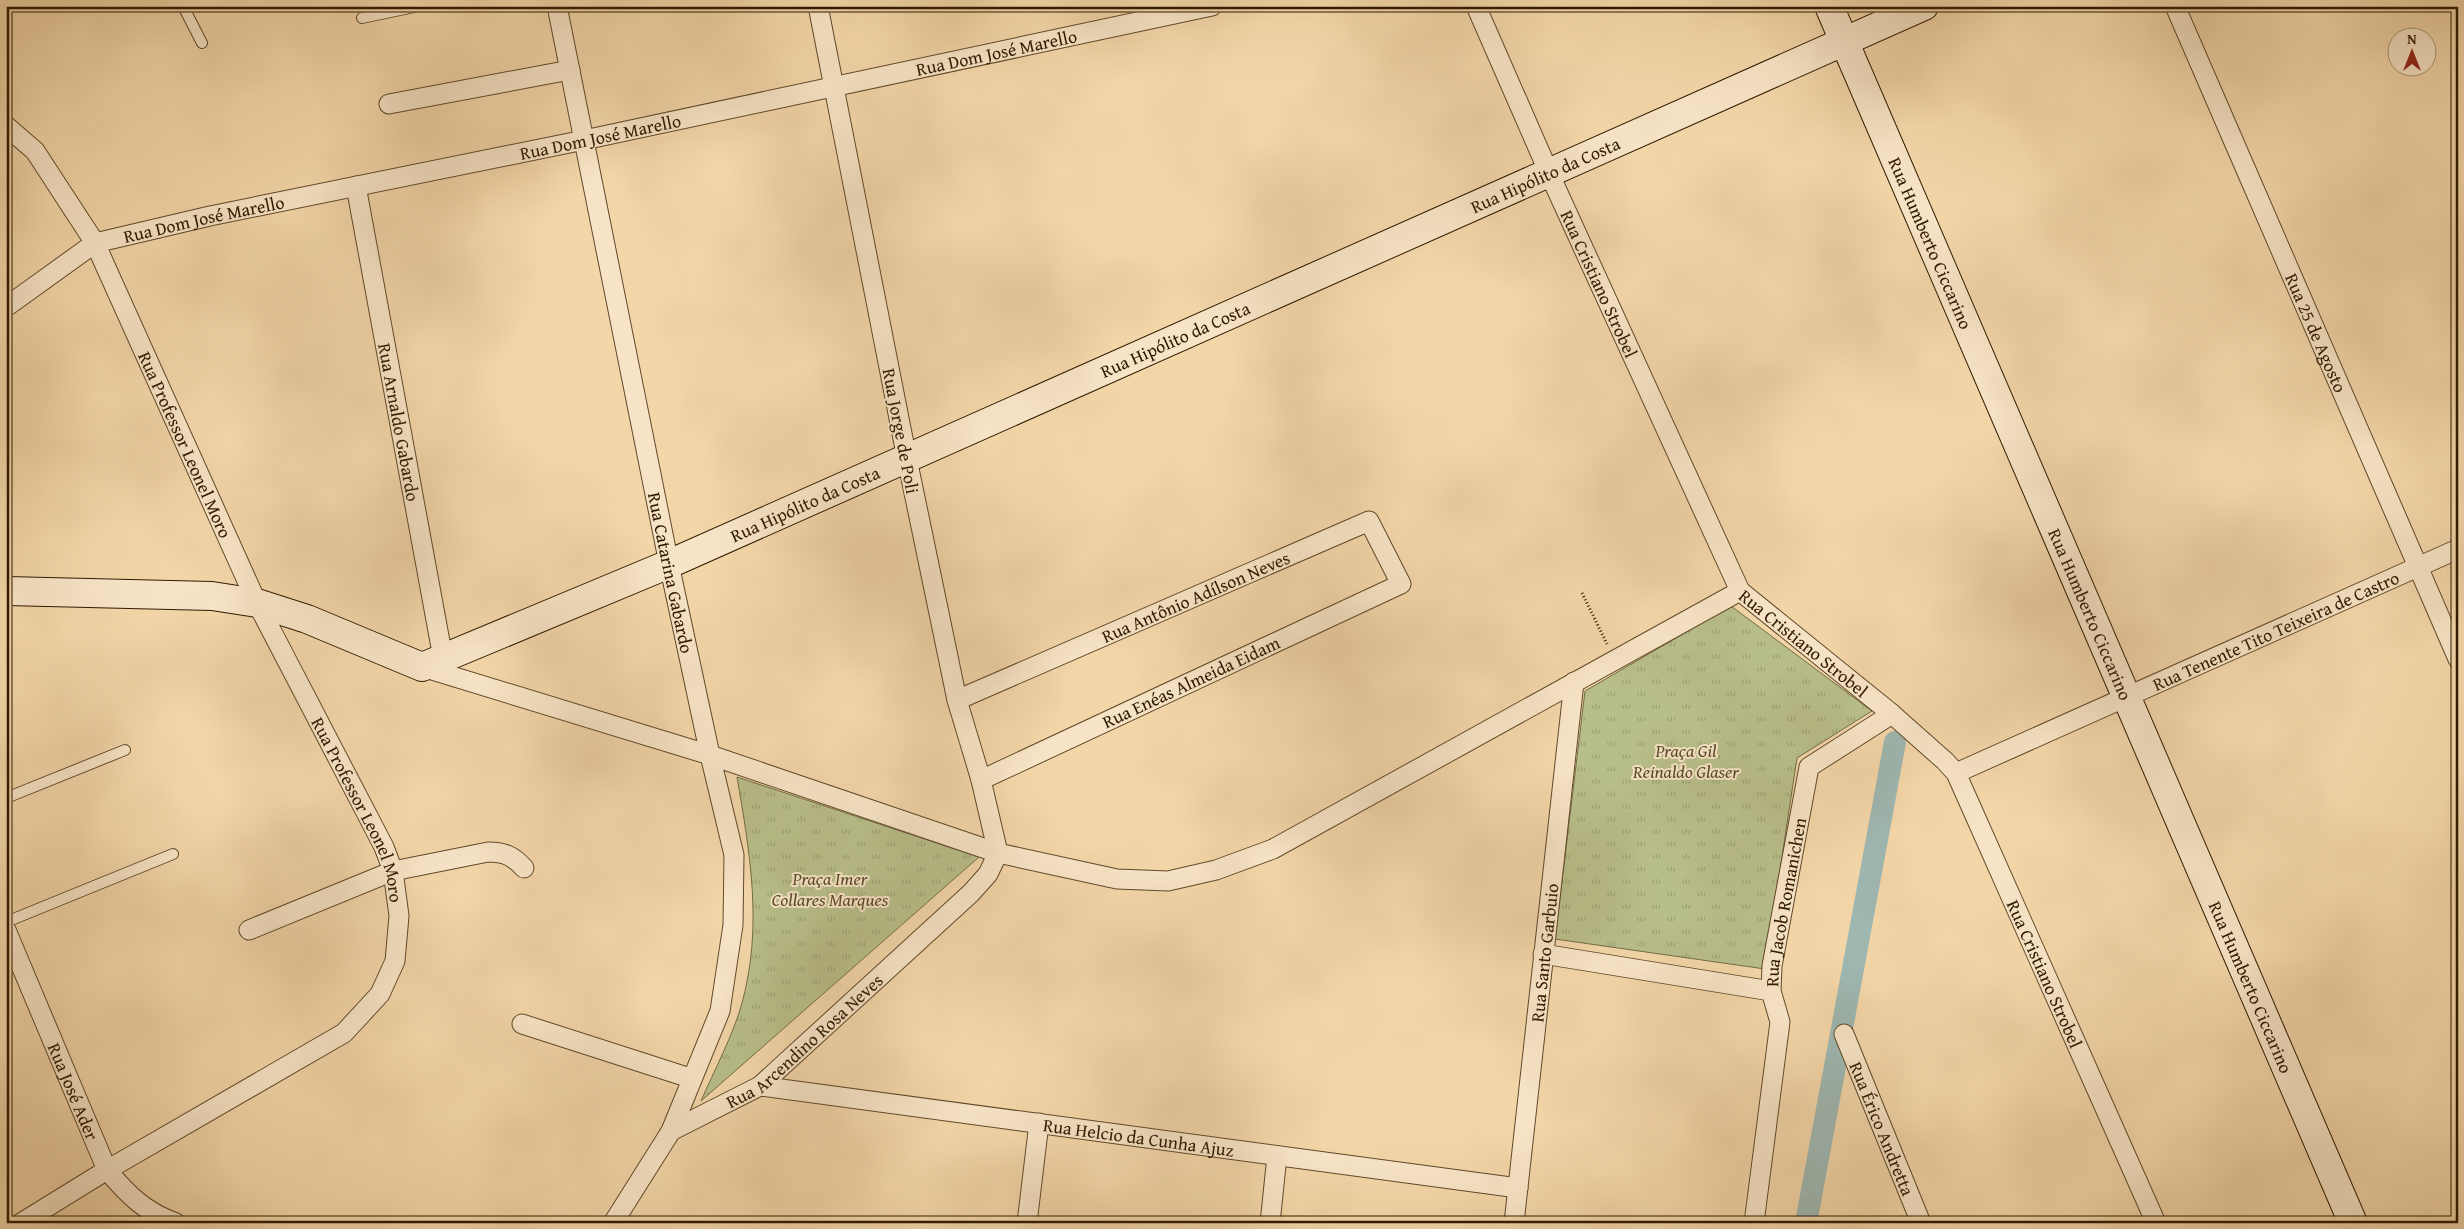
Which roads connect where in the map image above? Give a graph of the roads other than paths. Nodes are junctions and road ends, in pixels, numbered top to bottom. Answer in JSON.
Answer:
{"nodes":[{"id":1,"x":183,"y":6,"type":"edge"},
{"id":2,"x":419,"y":6,"type":"edge"},
{"id":3,"x":557,"y":6,"type":"edge"},
{"id":4,"x":818,"y":6,"type":"edge"},
{"id":5,"x":1212,"y":6,"type":"edge"},
{"id":6,"x":1476,"y":6,"type":"edge"},
{"id":7,"x":1829,"y":6,"type":"edge"},
{"id":8,"x":1924,"y":6,"type":"edge"},
{"id":9,"x":2174,"y":6,"type":"edge"},
{"id":10,"x":362,"y":18,"type":"dead end"},
{"id":11,"x":202,"y":42,"type":"dead end"},
{"id":12,"x":1844,"y":42,"type":"junction"},
{"id":13,"x":570,"y":70,"type":"junction"},
{"id":14,"x":833,"y":86,"type":"junction"},
{"id":15,"x":389,"y":104,"type":"dead end"},
{"id":16,"x":6,"y":126,"type":"edge"},
{"id":17,"x":584,"y":140,"type":"junction"},
{"id":18,"x":1548,"y":173,"type":"junction"},
{"id":19,"x":356,"y":186,"type":"junction"},
{"id":20,"x":95,"y":244,"type":"junction"},
{"id":21,"x":6,"y":307,"type":"edge"},
{"id":22,"x":906,"y":459,"type":"junction"},
{"id":23,"x":2458,"y":549,"type":"edge"},
{"id":24,"x":669,"y":564,"type":"junction"},
{"id":25,"x":2418,"y":567,"type":"junction"},
{"id":26,"x":1401,"y":584,"type":"joint"},
{"id":27,"x":6,"y":591,"type":"edge"},
{"id":28,"x":1740,"y":591,"type":"junction"},
{"id":29,"x":257,"y":603,"type":"junction"},
{"id":30,"x":2458,"y":659,"type":"edge"},
{"id":31,"x":433,"y":662,"type":"junction"},
{"id":32,"x":1574,"y":682,"type":"junction"},
{"id":33,"x":2126,"y":697,"type":"junction"},
{"id":34,"x":957,"y":700,"type":"junction"},
{"id":35,"x":1892,"y":714,"type":"junction"},
{"id":36,"x":125,"y":750,"type":"dead end"},
{"id":37,"x":710,"y":755,"type":"junction"},
{"id":38,"x":1956,"y":773,"type":"junction"},
{"id":39,"x":981,"y":780,"type":"junction"},
{"id":40,"x":6,"y":798,"type":"edge"},
{"id":41,"x":998,"y":853,"type":"junction"},
{"id":42,"x":173,"y":854,"type":"dead end"},
{"id":43,"x":524,"y":868,"type":"dead end"},
{"id":44,"x":393,"y":871,"type":"junction"},
{"id":45,"x":6,"y":922,"type":"edge"},
{"id":46,"x":6,"y":930,"type":"edge"},
{"id":47,"x":250,"y":930,"type":"dead end"},
{"id":48,"x":1543,"y":954,"type":"junction"},
{"id":49,"x":1771,"y":991,"type":"junction"},
{"id":50,"x":522,"y":1024,"type":"dead end"},
{"id":51,"x":1844,"y":1034,"type":"dead end"},
{"id":52,"x":690,"y":1078,"type":"junction"},
{"id":53,"x":760,"y":1086,"type":"junction"},
{"id":54,"x":1039,"y":1122,"type":"junction"},
{"id":55,"x":671,"y":1131,"type":"junction"},
{"id":56,"x":1277,"y":1156,"type":"junction"},
{"id":57,"x":107,"y":1170,"type":"junction"},
{"id":58,"x":1518,"y":1188,"type":"junction"},
{"id":59,"x":21,"y":1223,"type":"edge"},
{"id":60,"x":176,"y":1223,"type":"edge"},
{"id":61,"x":613,"y":1223,"type":"edge"},
{"id":62,"x":1027,"y":1223,"type":"edge"},
{"id":63,"x":1270,"y":1223,"type":"edge"},
{"id":64,"x":1514,"y":1223,"type":"edge"},
{"id":65,"x":1754,"y":1223,"type":"edge"},
{"id":66,"x":1921,"y":1223,"type":"edge"},
{"id":67,"x":2156,"y":1223,"type":"edge"},
{"id":68,"x":2353,"y":1223,"type":"edge"}],
"edges":[{"from":1,"to":11,"type":"lane"},
{"from":2,"to":10,"type":"lane"},
{"from":3,"to":13,"type":"street","name":"Rua Catarina Gabardo"},
{"from":4,"to":14,"type":"street","name":"Rua Jorge de Poli"},
{"from":5,"to":14,"type":"street","name":"Rua Dom José Marello"},
{"from":6,"to":18,"type":"street","name":"Rua Cristiano Strobel"},
{"from":7,"to":12,"type":"street","name":"Rua Humberto Ciccarino"},
{"from":8,"to":12,"type":"street","name":"Rua Hipólito da Costa"},
{"from":9,"to":25,"type":"street","name":"Rua 25 de Agosto"},
{"from":12,"to":18,"type":"street","name":"Rua Hipólito da Costa"},
{"from":12,"to":33,"type":"street","name":"Rua Humberto Ciccarino"},
{"from":13,"to":15,"type":"street"},
{"from":13,"to":17,"type":"street","name":"Rua Catarina Gabardo"},
{"from":14,"to":17,"type":"street","name":"Rua Dom José Marello"},
{"from":14,"to":22,"type":"street","name":"Rua Jorge de Poli"},
{"from":16,"to":20,"type":"street","name":"Rua Professor Leonel Moro"},
{"from":17,"to":19,"type":"street","name":"Rua Dom José Marello"},
{"from":17,"to":24,"type":"street","name":"Rua Catarina Gabardo"},
{"from":18,"to":22,"type":"street","name":"Rua Hipólito da Costa"},
{"from":18,"to":28,"type":"street","name":"Rua Cristiano Strobel"},
{"from":19,"to":20,"type":"street","name":"Rua Dom José Marello"},
{"from":19,"to":31,"type":"street","name":"Rua Arnaldo Gabardo"},
{"from":20,"to":21,"type":"street","name":"Rua Dom José Marello"},
{"from":20,"to":29,"type":"street","name":"Rua Professor Leonel Moro"},
{"from":22,"to":24,"type":"street","name":"Rua Hipólito da Costa"},
{"from":22,"to":34,"type":"street","name":"Rua Jorge de Poli"},
{"from":23,"to":25,"type":"street","name":"Rua Tenente Tito Teixeira de Castro"},
{"from":24,"to":31,"type":"street","name":"Rua Hipólito da Costa"},
{"from":24,"to":37,"type":"street","name":"Rua Catarina Gabardo"},
{"from":25,"to":30,"type":"street","name":"Rua 25 de Agosto"},
{"from":25,"to":33,"type":"street","name":"Rua Tenente Tito Teixeira de Castro"},
{"from":26,"to":34,"type":"street","name":"Rua Antônio Adílson Neves"},
{"from":26,"to":39,"type":"street","name":"Rua Enéas Almeida Eidam"},
{"from":27,"to":29,"type":"street"},
{"from":28,"to":32,"type":"street"},
{"from":28,"to":35,"type":"street","name":"Rua Cristiano Strobel"},
{"from":29,"to":31,"type":"street"},
{"from":29,"to":44,"type":"street","name":"Rua Professor Leonel Moro"},
{"from":31,"to":37,"type":"street"},
{"from":32,"to":41,"type":"street"},
{"from":32,"to":48,"type":"street","name":"Rua Santo Garbuio"},
{"from":33,"to":38,"type":"street","name":"Rua Tenente Tito Teixeira de Castro"},
{"from":33,"to":68,"type":"street","name":"Rua Humberto Ciccarino"},
{"from":34,"to":39,"type":"street","name":"Rua Jorge de Poli"},
{"from":35,"to":38,"type":"street","name":"Rua Cristiano Strobel"},
{"from":35,"to":49,"type":"street","name":"Rua Jacob Romanichen"},
{"from":36,"to":40,"type":"lane"},
{"from":37,"to":41,"type":"street"},
{"from":37,"to":52,"type":"street","name":"Rua Catarina Gabardo"},
{"from":38,"to":67,"type":"street","name":"Rua Cristiano Strobel"},
{"from":39,"to":41,"type":"street","name":"Rua Jorge de Poli"},
{"from":41,"to":53,"type":"street","name":"Rua Arcendino Rosa Neves"},
{"from":42,"to":45,"type":"lane"},
{"from":43,"to":44,"type":"street"},
{"from":44,"to":47,"type":"street"},
{"from":44,"to":57,"type":"street","name":"Rua Professor Leonel Moro"},
{"from":46,"to":57,"type":"street","name":"Rua José Ader"},
{"from":48,"to":49,"type":"street"},
{"from":48,"to":58,"type":"street","name":"Rua Santo Garbuio"},
{"from":49,"to":65,"type":"street","name":"Rua Jacob Romanichen"},
{"from":50,"to":52,"type":"street"},
{"from":51,"to":66,"type":"street","name":"Rua Érico Andretta"},
{"from":52,"to":55,"type":"street","name":"Rua Catarina Gabardo"},
{"from":53,"to":54,"type":"street","name":"Rua Helcio da Cunha Ajuz"},
{"from":53,"to":55,"type":"street","name":"Rua Arcendino Rosa Neves"},
{"from":54,"to":56,"type":"street","name":"Rua Helcio da Cunha Ajuz"},
{"from":54,"to":62,"type":"street"},
{"from":55,"to":61,"type":"street"},
{"from":56,"to":58,"type":"street","name":"Rua Helcio da Cunha Ajuz"},
{"from":56,"to":63,"type":"street"},
{"from":57,"to":59,"type":"street","name":"Rua Professor Leonel Moro"},
{"from":57,"to":60,"type":"street","name":"Rua José Ader"},
{"from":58,"to":64,"type":"street","name":"Rua Santo Garbuio"}]}
